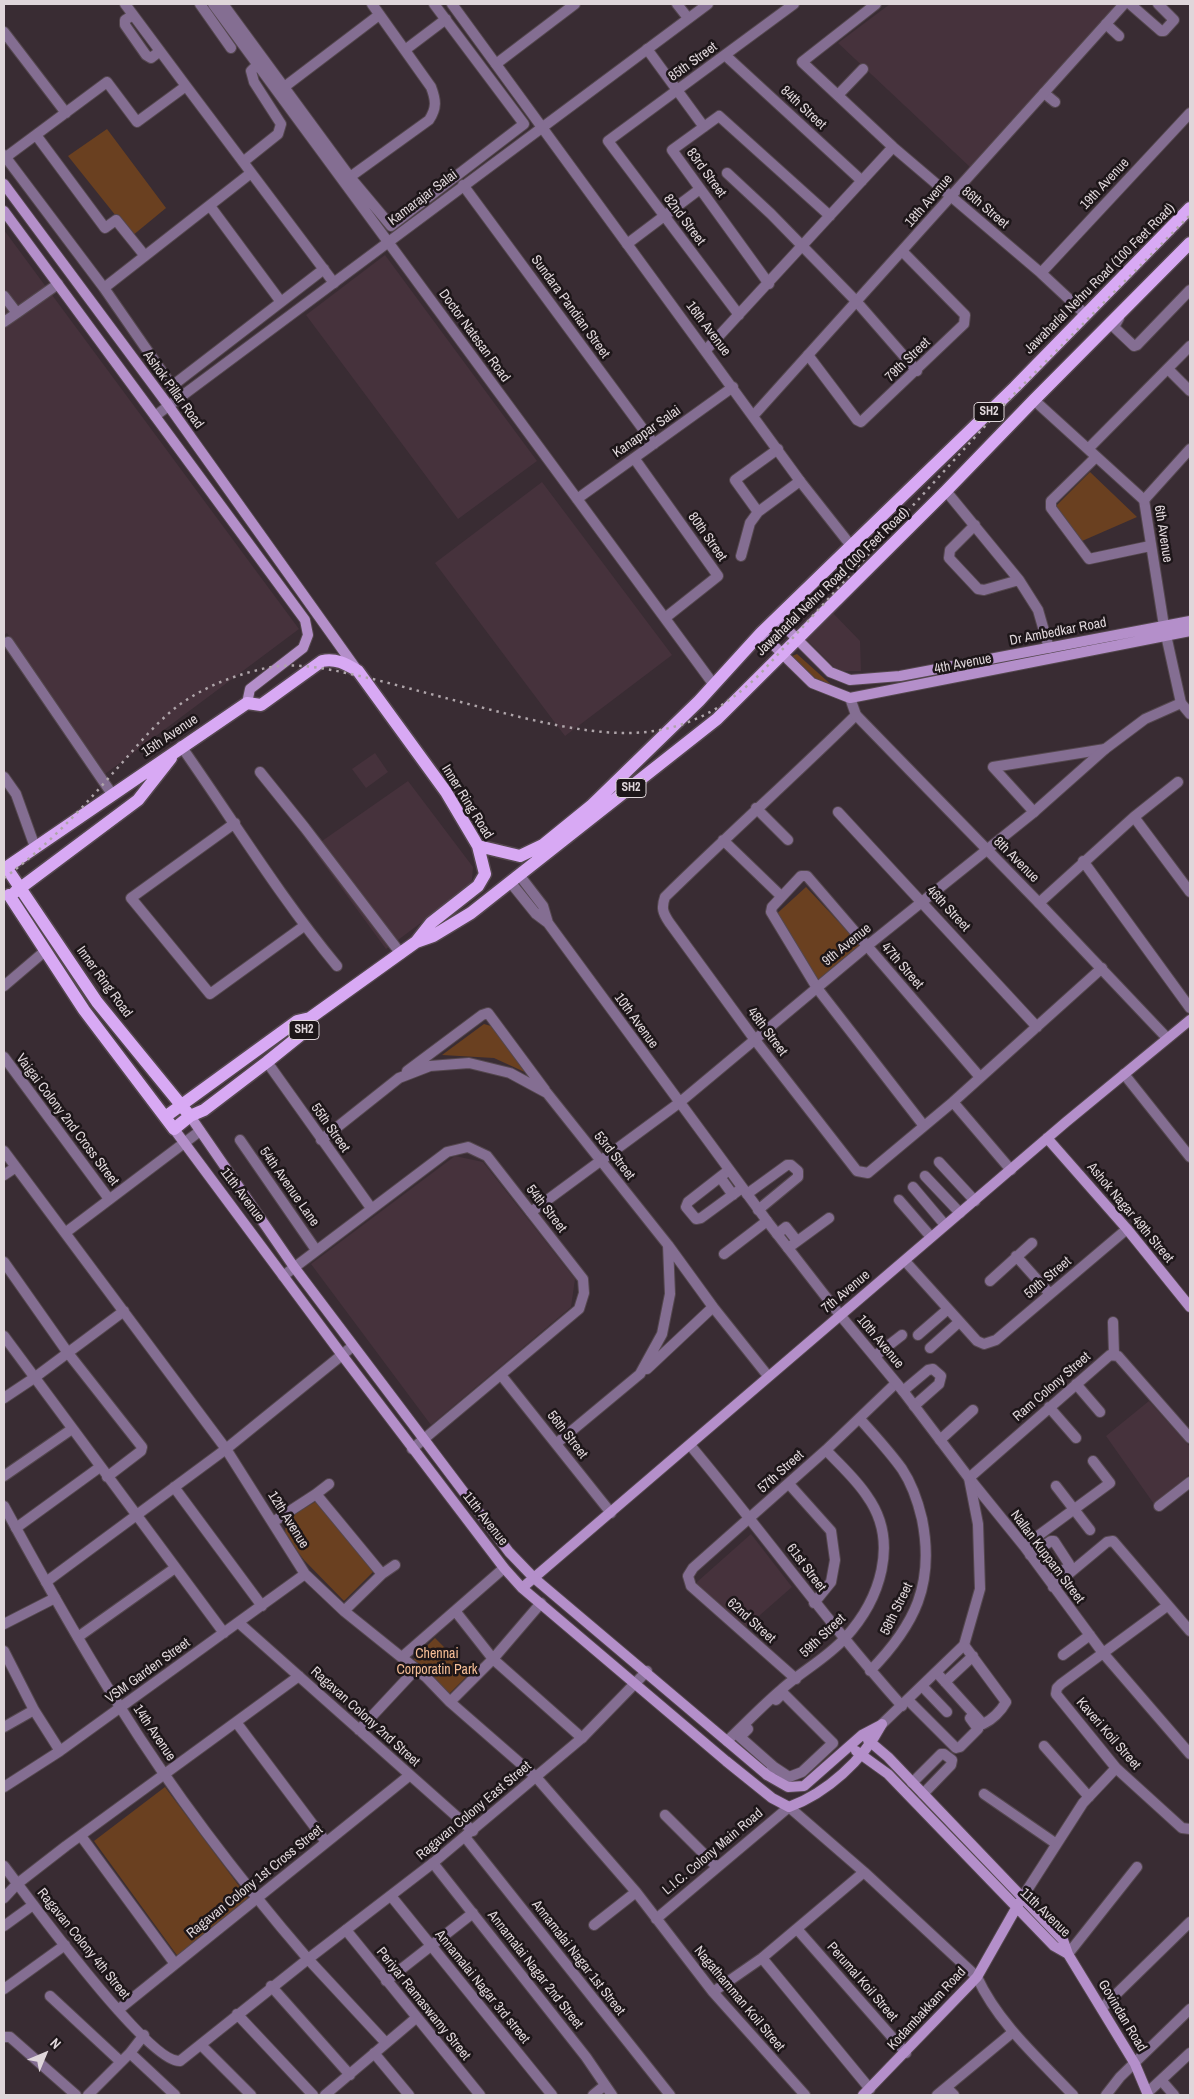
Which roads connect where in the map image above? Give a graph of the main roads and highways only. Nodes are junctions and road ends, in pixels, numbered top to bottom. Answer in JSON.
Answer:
{"nodes":[{"id":1,"x":4,"y":184,"type":"edge"},
{"id":2,"x":8,"y":196,"type":"edge"},
{"id":3,"x":1190,"y":208,"type":"edge"},
{"id":4,"x":4,"y":211,"type":"edge"},
{"id":5,"x":1190,"y":243,"type":"edge"},
{"id":6,"x":263,"y":537,"type":"junction"},
{"id":7,"x":250,"y":546,"type":"junction"},
{"id":8,"x":776,"y":618,"type":"junction"},
{"id":9,"x":1190,"y":621,"type":"edge"},
{"id":10,"x":1165,"y":630,"type":"junction"},
{"id":11,"x":1190,"y":631,"type":"edge"},
{"id":12,"x":761,"y":633,"type":"junction"},
{"id":13,"x":796,"y":639,"type":"junction"},
{"id":14,"x":782,"y":652,"type":"junction"},
{"id":15,"x":358,"y":671,"type":"junction"},
{"id":16,"x":247,"y":703,"type":"junction"},
{"id":17,"x":181,"y":746,"type":"junction"},
{"id":18,"x":478,"y":846,"type":"junction"},
{"id":19,"x":5,"y":868,"type":"edge"},
{"id":20,"x":21,"y":888,"type":"junction"},
{"id":21,"x":6,"y":897,"type":"edge"},
{"id":22,"x":471,"y":913,"type":"joint"},
{"id":23,"x":416,"y":942,"type":"junction"},
{"id":24,"x":97,"y":1002,"type":"junction"},
{"id":25,"x":84,"y":1010,"type":"junction"},
{"id":26,"x":310,"y":1018,"type":"junction"},
{"id":27,"x":1188,"y":1026,"type":"edge"},
{"id":28,"x":180,"y":1104,"type":"junction"},
{"id":29,"x":165,"y":1116,"type":"junction"},
{"id":30,"x":196,"y":1124,"type":"junction"},
{"id":31,"x":174,"y":1129,"type":"junction"},
{"id":32,"x":1047,"y":1138,"type":"junction"},
{"id":33,"x":1190,"y":1307,"type":"edge"},
{"id":34,"x":534,"y":1578,"type":"junction"},
{"id":35,"x":522,"y":1588,"type":"junction"},
{"id":36,"x":862,"y":1736,"type":"junction"},
{"id":37,"x":872,"y":1744,"type":"junction"},
{"id":38,"x":848,"y":1748,"type":"junction"},
{"id":39,"x":861,"y":1754,"type":"junction"},
{"id":40,"x":1019,"y":1903,"type":"junction"},
{"id":41,"x":1068,"y":1954,"type":"joint"},
{"id":42,"x":867,"y":2092,"type":"edge"},
{"id":43,"x":1148,"y":2094,"type":"edge"}],
"edges":[{"from":1,"to":2,"type":"main road","name":"Ashok Pillar Road"},
{"from":2,"to":6,"type":"main road","name":"Ashok Pillar Road"},
{"from":3,"to":8,"type":"main road","name":"Jawaharlal Nehru Road (100 Feet Road)","number":"SH2"},
{"from":4,"to":7,"type":"main road","name":"Ashok Pillar Road"},
{"from":5,"to":13,"type":"main road","name":"Jawaharlal Nehru Road (100 Feet Road)","number":"SH2"},
{"from":6,"to":7,"type":"main road"},
{"from":6,"to":15,"type":"main road","name":"Ashok Pillar Road"},
{"from":7,"to":16,"type":"main road","name":"Ashok Pillar Road"},
{"from":8,"to":12,"type":"main road","name":"Jawaharlal Nehru Road (100 Feet Road)","number":"SH2"},
{"from":8,"to":13,"type":"main road","name":"Dr Ambedkar Road"},
{"from":9,"to":10,"type":"main road","name":"Dr Ambedkar Road"},
{"from":10,"to":11,"type":"main road","name":"4th Avenue"},
{"from":10,"to":13,"type":"main road","name":"Dr Ambedkar Road"},
{"from":10,"to":14,"type":"main road","name":"4th Avenue"},
{"from":12,"to":14,"type":"main road"},
{"from":12,"to":18,"type":"main road","name":"Jawaharlal Nehru Road (100 Feet Road)","number":"SH2"},
{"from":13,"to":14,"type":"main road","name":"Jawaharlal Nehru Road (100 Feet Road)","number":"SH2"},
{"from":14,"to":22,"type":"main road","name":"Jawaharlal Nehru Road (100 Feet Road)","number":"SH2"},
{"from":15,"to":16,"type":"main road","name":"15th Avenue"},
{"from":15,"to":18,"type":"main road","name":"Inner Ring Road"},
{"from":16,"to":17,"type":"main road","name":"15th Avenue"},
{"from":17,"to":19,"type":"main road","name":"15th Avenue"},
{"from":17,"to":20,"type":"main road"},
{"from":18,"to":23,"type":"main road","name":"Inner Ring Road","number":"SH2"},
{"from":19,"to":20,"type":"main road","name":"Inner Ring Road"},
{"from":20,"to":21,"type":"main road"},
{"from":20,"to":24,"type":"main road","name":"Inner Ring Road"},
{"from":21,"to":25,"type":"main road","name":"11th Avenue"},
{"from":22,"to":23,"type":"main road","name":"Inner Ring Road","number":"SH2"},
{"from":23,"to":26,"type":"main road","name":"Inner Ring Road","number":"SH2"},
{"from":24,"to":25,"type":"main road"},
{"from":24,"to":28,"type":"main road","name":"Inner Ring Road"},
{"from":25,"to":29,"type":"main road","name":"11th Avenue"},
{"from":26,"to":28,"type":"main road"},
{"from":26,"to":30,"type":"main road","name":"Inner Ring Road","number":"SH2"},
{"from":27,"to":32,"type":"main road","name":"7th Avenue"},
{"from":28,"to":29,"type":"main road"},
{"from":28,"to":30,"type":"main road","name":"Inner Ring Road"},
{"from":29,"to":31,"type":"main road","name":"11th Avenue"},
{"from":30,"to":31,"type":"main road","name":"Inner Ring Road","number":"SH2"},
{"from":30,"to":34,"type":"main road","name":"11th Avenue"},
{"from":31,"to":35,"type":"main road","name":"11th Avenue"},
{"from":32,"to":33,"type":"main road","name":"Ashok Nagar 49th Street"},
{"from":32,"to":34,"type":"main road","name":"7th Avenue"},
{"from":34,"to":35,"type":"main road","name":"7th Avenue"},
{"from":34,"to":38,"type":"main road","name":"11th Avenue"},
{"from":35,"to":39,"type":"main road","name":"11th Avenue"},
{"from":36,"to":37,"type":"main road","name":"11th Avenue"},
{"from":36,"to":37,"type":"main road","name":"11th Avenue"},
{"from":36,"to":38,"type":"main road","name":"11th Avenue"},
{"from":37,"to":39,"type":"main road"},
{"from":37,"to":40,"type":"main road","name":"11th Avenue"},
{"from":38,"to":39,"type":"main road","name":"11th Avenue"},
{"from":39,"to":40,"type":"main road","name":"11th Avenue"},
{"from":40,"to":41,"type":"main road","name":"11th Avenue"},
{"from":40,"to":42,"type":"main road","name":"Kodambakkam Road"},
{"from":41,"to":43,"type":"main road","name":"Govindan Road"}]}
